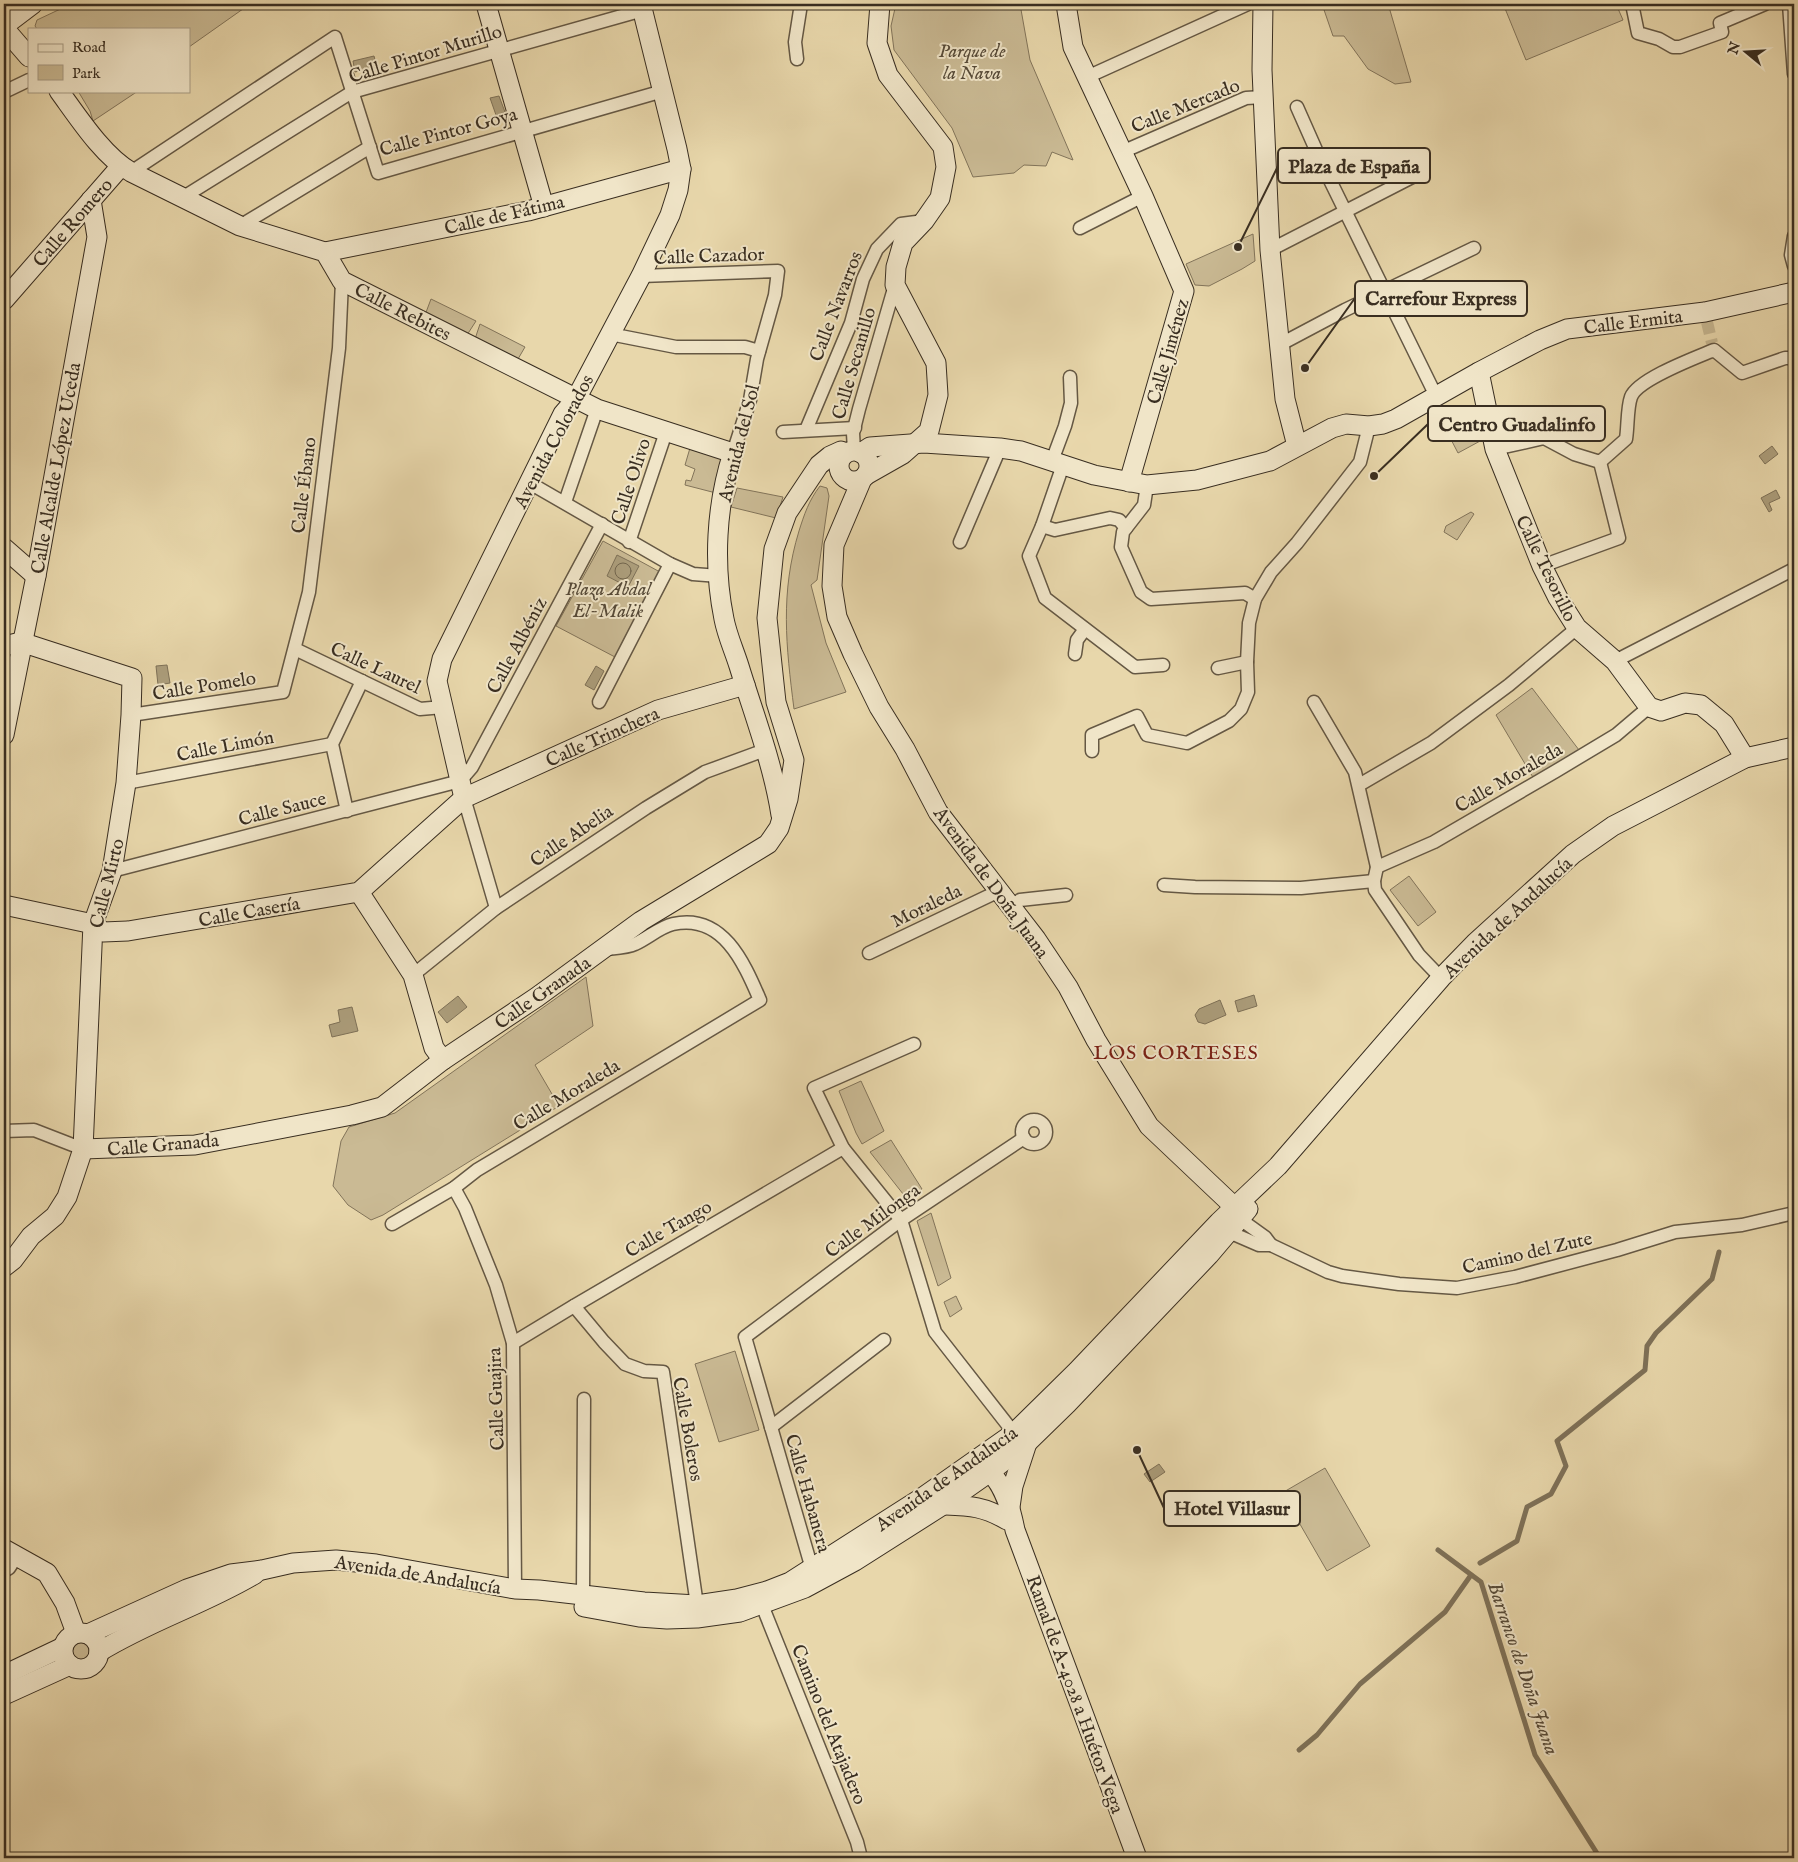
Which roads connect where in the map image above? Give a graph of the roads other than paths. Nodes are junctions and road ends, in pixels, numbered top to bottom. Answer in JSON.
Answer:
{"nodes":[{"id":1,"x":33,"y":4,"type":"edge"},
{"id":2,"x":486,"y":4,"type":"edge"},
{"id":3,"x":802,"y":4,"type":"edge"},
{"id":4,"x":880,"y":4,"type":"edge"},
{"id":5,"x":1066,"y":4,"type":"edge"},
{"id":6,"x":1248,"y":4,"type":"edge"},
{"id":7,"x":1263,"y":4,"type":"edge"},
{"id":8,"x":1632,"y":4,"type":"edge"},
{"id":9,"x":1765,"y":4,"type":"edge"},
{"id":10,"x":1789,"y":4,"type":"edge"},
{"id":11,"x":642,"y":7,"type":"edge"},
{"id":12,"x":4,"y":27,"type":"edge"},
{"id":13,"x":499,"y":50,"type":"junction"},
{"id":14,"x":28,"y":56,"type":"edge"},
{"id":15,"x":797,"y":59,"type":"dead end"},
{"id":16,"x":1794,"y":74,"type":"edge"},
{"id":17,"x":1087,"y":77,"type":"junction"},
{"id":18,"x":28,"y":80,"type":"edge"},
{"id":19,"x":4,"y":92,"type":"edge"},
{"id":20,"x":60,"y":92,"type":"edge"},
{"id":21,"x":352,"y":92,"type":"junction"},
{"id":22,"x":663,"y":92,"type":"junction"},
{"id":23,"x":1263,"y":97,"type":"junction"},
{"id":24,"x":1297,"y":107,"type":"dead end"},
{"id":25,"x":522,"y":131,"type":"junction"},
{"id":26,"x":370,"y":147,"type":"junction"},
{"id":27,"x":1122,"y":152,"type":"junction"},
{"id":28,"x":126,"y":169,"type":"junction"},
{"id":29,"x":681,"y":169,"type":"junction"},
{"id":30,"x":1420,"y":173,"type":"dead end"},
{"id":31,"x":1143,"y":196,"type":"junction"},
{"id":32,"x":182,"y":198,"type":"junction"},
{"id":33,"x":91,"y":200,"type":"junction"},
{"id":34,"x":544,"y":207,"type":"junction"},
{"id":35,"x":1345,"y":211,"type":"junction"},
{"id":36,"x":924,"y":221,"type":"junction"},
{"id":37,"x":240,"y":226,"type":"junction"},
{"id":38,"x":1080,"y":228,"type":"dead end"},
{"id":39,"x":1794,"y":236,"type":"edge"},
{"id":40,"x":1474,"y":248,"type":"dead end"},
{"id":41,"x":1270,"y":250,"type":"junction"},
{"id":42,"x":325,"y":252,"type":"junction"},
{"id":43,"x":1794,"y":266,"type":"edge"},
{"id":44,"x":778,"y":271,"type":"joint"},
{"id":45,"x":641,"y":276,"type":"junction"},
{"id":46,"x":342,"y":280,"type":"junction"},
{"id":47,"x":895,"y":285,"type":"junction"},
{"id":48,"x":1384,"y":292,"type":"junction"},
{"id":49,"x":1794,"y":292,"type":"edge"},
{"id":50,"x":4,"y":300,"type":"edge"},
{"id":51,"x":610,"y":334,"type":"junction"},
{"id":52,"x":1279,"y":344,"type":"junction"},
{"id":53,"x":760,"y":351,"type":"junction"},
{"id":54,"x":1794,"y":358,"type":"edge"},
{"id":55,"x":1479,"y":372,"type":"junction"},
{"id":56,"x":1070,"y":377,"type":"dead end"},
{"id":57,"x":1436,"y":396,"type":"junction"},
{"id":58,"x":576,"y":399,"type":"junction"},
{"id":59,"x":597,"y":409,"type":"junction"},
{"id":60,"x":1369,"y":426,"type":"junction"},
{"id":61,"x":854,"y":428,"type":"junction"},
{"id":62,"x":806,"y":430,"type":"junction"},
{"id":63,"x":666,"y":432,"type":"junction"},
{"id":64,"x":783,"y":432,"type":"dead end"},
{"id":65,"x":916,"y":444,"type":"junction"},
{"id":66,"x":1297,"y":446,"type":"junction"},
{"id":67,"x":1000,"y":448,"type":"junction"},
{"id":68,"x":1495,"y":449,"type":"junction"},
{"id":69,"x":854,"y":452,"type":"junction"},
{"id":70,"x":733,"y":453,"type":"junction"},
{"id":71,"x":1600,"y":462,"type":"junction"},
{"id":72,"x":1057,"y":463,"type":"junction"},
{"id":73,"x":854,"y":477,"type":"junction"},
{"id":74,"x":528,"y":482,"type":"junction"},
{"id":75,"x":1138,"y":484,"type":"junction"},
{"id":76,"x":805,"y":485,"type":"junction"},
{"id":77,"x":565,"y":502,"type":"junction"},
{"id":78,"x":602,"y":524,"type":"junction"},
{"id":79,"x":1042,"y":526,"type":"junction"},
{"id":80,"x":1126,"y":528,"type":"junction"},
{"id":81,"x":629,"y":542,"type":"junction"},
{"id":82,"x":960,"y":542,"type":"dead end"},
{"id":83,"x":4,"y":548,"type":"edge"},
{"id":84,"x":670,"y":564,"type":"junction"},
{"id":85,"x":1542,"y":566,"type":"junction"},
{"id":86,"x":1794,"y":569,"type":"edge"},
{"id":87,"x":36,"y":576,"type":"junction"},
{"id":88,"x":719,"y":576,"type":"junction"},
{"id":89,"x":1255,"y":599,"type":"junction"},
{"id":90,"x":1085,"y":628,"type":"junction"},
{"id":91,"x":1576,"y":628,"type":"junction"},
{"id":92,"x":12,"y":644,"type":"edge"},
{"id":93,"x":295,"y":649,"type":"junction"},
{"id":94,"x":1075,"y":654,"type":"dead end"},
{"id":95,"x":1615,"y":661,"type":"junction"},
{"id":96,"x":1247,"y":662,"type":"junction"},
{"id":97,"x":1163,"y":665,"type":"dead end"},
{"id":98,"x":1218,"y":668,"type":"dead end"},
{"id":99,"x":362,"y":681,"type":"junction"},
{"id":100,"x":745,"y":685,"type":"junction"},
{"id":101,"x":283,"y":692,"type":"joint"},
{"id":102,"x":599,"y":702,"type":"dead end"},
{"id":103,"x":1314,"y":702,"type":"dead end"},
{"id":104,"x":443,"y":707,"type":"junction"},
{"id":105,"x":1649,"y":707,"type":"junction"},
{"id":106,"x":131,"y":715,"type":"junction"},
{"id":107,"x":4,"y":735,"type":"edge"},
{"id":108,"x":332,"y":744,"type":"junction"},
{"id":109,"x":1794,"y":747,"type":"edge"},
{"id":110,"x":765,"y":750,"type":"junction"},
{"id":111,"x":1092,"y":751,"type":"dead end"},
{"id":112,"x":1745,"y":758,"type":"junction"},
{"id":113,"x":126,"y":783,"type":"junction"},
{"id":114,"x":1359,"y":786,"type":"junction"},
{"id":115,"x":462,"y":790,"type":"junction"},
{"id":116,"x":347,"y":811,"type":"junction"},
{"id":117,"x":782,"y":819,"type":"junction"},
{"id":118,"x":1377,"y":867,"type":"junction"},
{"id":119,"x":112,"y":871,"type":"junction"},
{"id":120,"x":1374,"y":881,"type":"junction"},
{"id":121,"x":1164,"y":885,"type":"dead end"},
{"id":122,"x":999,"y":890,"type":"junction"},
{"id":123,"x":359,"y":892,"type":"junction"},
{"id":124,"x":1066,"y":895,"type":"dead end"},
{"id":125,"x":4,"y":905,"type":"edge"},
{"id":126,"x":1012,"y":906,"type":"junction"},
{"id":127,"x":496,"y":908,"type":"junction"},
{"id":128,"x":93,"y":924,"type":"junction"},
{"id":129,"x":604,"y":949,"type":"junction"},
{"id":130,"x":869,"y":953,"type":"dead end"},
{"id":131,"x":412,"y":975,"type":"junction"},
{"id":132,"x":1441,"y":978,"type":"junction"},
{"id":133,"x":914,"y":1044,"type":"dead end"},
{"id":134,"x":443,"y":1060,"type":"junction"},
{"id":135,"x":4,"y":1131,"type":"edge"},
{"id":136,"x":1024,"y":1138,"type":"dead end"},
{"id":137,"x":843,"y":1148,"type":"junction"},
{"id":138,"x":82,"y":1149,"type":"junction"},
{"id":139,"x":1278,"y":1166,"type":"junction"},
{"id":140,"x":454,"y":1188,"type":"junction"},
{"id":141,"x":1220,"y":1193,"type":"junction"},
{"id":142,"x":1794,"y":1213,"type":"edge"},
{"id":143,"x":1237,"y":1218,"type":"junction"},
{"id":144,"x":901,"y":1220,"type":"junction"},
{"id":145,"x":392,"y":1224,"type":"dead end"},
{"id":146,"x":4,"y":1267,"type":"edge"},
{"id":147,"x":574,"y":1306,"type":"junction"},
{"id":148,"x":745,"y":1337,"type":"joint"},
{"id":149,"x":884,"y":1340,"type":"dead end"},
{"id":150,"x":513,"y":1343,"type":"junction"},
{"id":151,"x":1087,"y":1362,"type":"junction"},
{"id":152,"x":1105,"y":1364,"type":"junction"},
{"id":153,"x":584,"y":1400,"type":"dead end"},
{"id":154,"x":771,"y":1426,"type":"junction"},
{"id":155,"x":1021,"y":1437,"type":"junction"},
{"id":156,"x":990,"y":1472,"type":"junction"},
{"id":157,"x":943,"y":1505,"type":"junction"},
{"id":158,"x":1011,"y":1519,"type":"junction"},
{"id":159,"x":856,"y":1540,"type":"junction"},
{"id":160,"x":11,"y":1552,"type":"edge"},
{"id":161,"x":812,"y":1569,"type":"junction"},
{"id":162,"x":4,"y":1570,"type":"edge"},
{"id":163,"x":262,"y":1570,"type":"junction"},
{"id":164,"x":805,"y":1588,"type":"junction"},
{"id":165,"x":515,"y":1589,"type":"junction"},
{"id":166,"x":583,"y":1596,"type":"junction"},
{"id":167,"x":697,"y":1605,"type":"junction"},
{"id":168,"x":762,"y":1605,"type":"junction"},
{"id":169,"x":639,"y":1617,"type":"junction"},
{"id":170,"x":76,"y":1638,"type":"junction"},
{"id":171,"x":99,"y":1652,"type":"junction"},
{"id":172,"x":70,"y":1665,"type":"junction"},
{"id":173,"x":4,"y":1675,"type":"edge"},
{"id":174,"x":4,"y":1695,"type":"edge"},
{"id":175,"x":861,"y":1858,"type":"edge"},
{"id":176,"x":1137,"y":1858,"type":"edge"}],
"edges":[{"from":1,"to":12,"type":"street"},
{"from":2,"to":13,"type":"street"},
{"from":3,"to":15,"type":"street"},
{"from":4,"to":36,"type":"street"},
{"from":5,"to":17,"type":"street","name":"Calle Jiménez"},
{"from":6,"to":17,"type":"street"},
{"from":7,"to":23,"type":"street"},
{"from":8,"to":9,"type":"street"},
{"from":10,"to":16,"type":"street"},
{"from":11,"to":13,"type":"street","name":"Calle Pintor Murillo"},
{"from":11,"to":22,"type":"street","name":"Avenida Colorados"},
{"from":12,"to":14,"type":"street"},
{"from":13,"to":21,"type":"street","name":"Calle Pintor Murillo"},
{"from":13,"to":25,"type":"street"},
{"from":17,"to":27,"type":"street","name":"Calle Jiménez"},
{"from":18,"to":19,"type":"street"},
{"from":20,"to":28,"type":"street"},
{"from":21,"to":26,"type":"street","name":"Calle Pintor Goya"},
{"from":21,"to":28,"type":"street","name":"Calle Pintor Goya"},
{"from":21,"to":32,"type":"street","name":"Calle Pintor Murillo"},
{"from":22,"to":25,"type":"street","name":"Calle Pintor Goya"},
{"from":22,"to":29,"type":"street","name":"Avenida Colorados"},
{"from":23,"to":27,"type":"street","name":"Calle Mercado"},
{"from":23,"to":41,"type":"street"},
{"from":24,"to":35,"type":"street"},
{"from":25,"to":26,"type":"street","name":"Calle Pintor Goya"},
{"from":25,"to":34,"type":"street"},
{"from":26,"to":37,"type":"street"},
{"from":27,"to":31,"type":"street","name":"Calle Jiménez"},
{"from":28,"to":32,"type":"street"},
{"from":28,"to":33,"type":"street","name":"Calle Romero"},
{"from":29,"to":34,"type":"street","name":"Calle de Fátima"},
{"from":29,"to":45,"type":"street","name":"Avenida Colorados"},
{"from":30,"to":35,"type":"street"},
{"from":31,"to":38,"type":"street"},
{"from":31,"to":75,"type":"street","name":"Calle Jiménez"},
{"from":32,"to":37,"type":"street"},
{"from":33,"to":50,"type":"street","name":"Calle Romero"},
{"from":33,"to":87,"type":"street","name":"Calle Alcalde López Uceda"},
{"from":34,"to":42,"type":"street","name":"Calle de Fátima"},
{"from":35,"to":41,"type":"street"},
{"from":35,"to":48,"type":"street"},
{"from":36,"to":47,"type":"street"},
{"from":36,"to":62,"type":"street","name":"Calle Navarros"},
{"from":37,"to":42,"type":"street"},
{"from":39,"to":43,"type":"street"},
{"from":40,"to":48,"type":"street"},
{"from":41,"to":52,"type":"street"},
{"from":42,"to":46,"type":"street","name":"Calle Rebites"},
{"from":44,"to":45,"type":"street","name":"Calle Cazador"},
{"from":44,"to":53,"type":"street","name":"Avenida del Sol"},
{"from":45,"to":51,"type":"street","name":"Avenida Colorados"},
{"from":46,"to":58,"type":"street","name":"Calle Rebites"},
{"from":46,"to":93,"type":"street","name":"Calle Ébano"},
{"from":47,"to":61,"type":"street","name":"Calle Secanillo"},
{"from":47,"to":65,"type":"street"},
{"from":48,"to":52,"type":"street"},
{"from":48,"to":57,"type":"street"},
{"from":49,"to":55,"type":"street","name":"Calle Ermita"},
{"from":51,"to":53,"type":"street"},
{"from":51,"to":58,"type":"street","name":"Avenida Colorados"},
{"from":52,"to":66,"type":"street"},
{"from":53,"to":70,"type":"street","name":"Avenida del Sol"},
{"from":54,"to":71,"type":"street"},
{"from":55,"to":57,"type":"street","name":"Calle Granada"},
{"from":55,"to":68,"type":"street","name":"Calle Tesorillo"},
{"from":56,"to":72,"type":"street"},
{"from":57,"to":60,"type":"street","name":"Calle Granada"},
{"from":58,"to":59,"type":"street","name":"Calle Rebites"},
{"from":58,"to":74,"type":"street","name":"Avenida Colorados"},
{"from":59,"to":63,"type":"street","name":"Calle Rebites"},
{"from":59,"to":77,"type":"street"},
{"from":60,"to":66,"type":"street","name":"Calle Granada"},
{"from":60,"to":89,"type":"street"},
{"from":61,"to":62,"type":"street"},
{"from":61,"to":69,"type":"street","name":"Calle Secanillo"},
{"from":62,"to":64,"type":"street"},
{"from":63,"to":70,"type":"street","name":"Calle Rebites"},
{"from":63,"to":81,"type":"street","name":"Calle Olivo"},
{"from":65,"to":67,"type":"street","name":"Calle Granada"},
{"from":65,"to":69,"type":"street","name":"Calle Granada"},
{"from":65,"to":73,"type":"street"},
{"from":66,"to":75,"type":"street","name":"Calle Granada"},
{"from":67,"to":72,"type":"street","name":"Calle Granada"},
{"from":67,"to":82,"type":"street"},
{"from":68,"to":71,"type":"street"},
{"from":68,"to":85,"type":"street","name":"Calle Tesorillo"},
{"from":69,"to":73,"type":"street"},
{"from":69,"to":73,"type":"street"},
{"from":69,"to":76,"type":"street","name":"Calle Granada"},
{"from":70,"to":88,"type":"street","name":"Avenida del Sol"},
{"from":71,"to":85,"type":"street"},
{"from":72,"to":75,"type":"street","name":"Calle Granada"},
{"from":72,"to":79,"type":"street"},
{"from":73,"to":76,"type":"street"},
{"from":73,"to":122,"type":"street","name":"Avenida de Doña Juana"},
{"from":74,"to":77,"type":"street"},
{"from":74,"to":104,"type":"street","name":"Avenida Colorados"},
{"from":75,"to":80,"type":"street"},
{"from":76,"to":117,"type":"street","name":"Calle Granada"},
{"from":77,"to":78,"type":"street"},
{"from":78,"to":81,"type":"street"},
{"from":78,"to":115,"type":"street","name":"Calle Albéniz"},
{"from":79,"to":80,"type":"street"},
{"from":79,"to":90,"type":"street"},
{"from":80,"to":89,"type":"street"},
{"from":81,"to":84,"type":"street"},
{"from":83,"to":87,"type":"street"},
{"from":84,"to":88,"type":"street"},
{"from":84,"to":102,"type":"street"},
{"from":85,"to":91,"type":"street","name":"Calle Tesorillo"},
{"from":86,"to":95,"type":"street"},
{"from":87,"to":92,"type":"street","name":"Calle Alcalde López Uceda"},
{"from":88,"to":100,"type":"street","name":"Avenida del Sol"},
{"from":89,"to":96,"type":"street"},
{"from":90,"to":94,"type":"street"},
{"from":90,"to":97,"type":"street"},
{"from":91,"to":95,"type":"street","name":"Calle Tesorillo"},
{"from":91,"to":114,"type":"street"},
{"from":92,"to":106,"type":"street","name":"Calle Mirto"},
{"from":92,"to":107,"type":"street","name":"Calle Alcalde López Uceda"},
{"from":93,"to":99,"type":"street","name":"Calle Laurel"},
{"from":93,"to":101,"type":"street","name":"Calle Ébano"},
{"from":95,"to":105,"type":"street","name":"Calle Tesorillo"},
{"from":96,"to":98,"type":"street"},
{"from":96,"to":111,"type":"street"},
{"from":99,"to":104,"type":"street","name":"Calle Laurel"},
{"from":99,"to":108,"type":"street"},
{"from":100,"to":110,"type":"street","name":"Avenida del Sol"},
{"from":100,"to":115,"type":"street","name":"Calle Trinchera"},
{"from":101,"to":106,"type":"street","name":"Calle Pomelo"},
{"from":103,"to":114,"type":"street"},
{"from":104,"to":115,"type":"street","name":"Avenida Colorados"},
{"from":105,"to":112,"type":"street"},
{"from":105,"to":118,"type":"street","name":"Calle Moraleda"},
{"from":106,"to":113,"type":"street","name":"Calle Mirto"},
{"from":108,"to":113,"type":"street","name":"Calle Limón"},
{"from":108,"to":116,"type":"street"},
{"from":109,"to":112,"type":"street","name":"Avenida de Andalucía"},
{"from":110,"to":117,"type":"street","name":"Avenida del Sol"},
{"from":110,"to":127,"type":"street","name":"Calle Abelia"},
{"from":112,"to":132,"type":"street","name":"Avenida de Andalucía"},
{"from":113,"to":119,"type":"street","name":"Calle Mirto"},
{"from":114,"to":118,"type":"street"},
{"from":115,"to":116,"type":"street","name":"Calle Sauce"},
{"from":115,"to":123,"type":"street"},
{"from":115,"to":127,"type":"street","name":"Avenida Colorados"},
{"from":116,"to":119,"type":"street","name":"Calle Sauce"},
{"from":117,"to":129,"type":"street","name":"Calle Granada"},
{"from":118,"to":120,"type":"street"},
{"from":119,"to":128,"type":"street","name":"Calle Mirto"},
{"from":120,"to":121,"type":"street"},
{"from":120,"to":132,"type":"street"},
{"from":122,"to":126,"type":"street","name":"Avenida de Doña Juana"},
{"from":122,"to":130,"type":"street","name":"Moraleda"},
{"from":123,"to":128,"type":"street","name":"Calle Casería"},
{"from":123,"to":131,"type":"street"},
{"from":124,"to":126,"type":"street"},
{"from":125,"to":128,"type":"street","name":"Calle Casería"},
{"from":126,"to":141,"type":"street","name":"Avenida de Doña Juana"},
{"from":127,"to":131,"type":"street","name":"Calle Abelia"},
{"from":128,"to":138,"type":"street","name":"Calle Mirto"},
{"from":129,"to":134,"type":"street","name":"Calle Granada"},
{"from":129,"to":140,"type":"street","name":"Calle Moraleda"},
{"from":131,"to":134,"type":"street"},
{"from":132,"to":139,"type":"street","name":"Avenida de Andalucía"},
{"from":133,"to":137,"type":"street"},
{"from":134,"to":138,"type":"street","name":"Calle Granada"},
{"from":135,"to":138,"type":"street"},
{"from":136,"to":144,"type":"street","name":"Calle Milonga"},
{"from":137,"to":144,"type":"street"},
{"from":137,"to":147,"type":"street","name":"Calle Tango"},
{"from":138,"to":146,"type":"street","name":"Calle Granada"},
{"from":139,"to":141,"type":"street","name":"Avenida de Andalucía"},
{"from":139,"to":143,"type":"street","name":"Avenida de Andalucía"},
{"from":140,"to":145,"type":"street","name":"Calle Moraleda"},
{"from":140,"to":150,"type":"street","name":"Calle Guajira"},
{"from":141,"to":143,"type":"street","name":"Avenida de Doña Juana"},
{"from":142,"to":143,"type":"street","name":"Camino del Zute"},
{"from":143,"to":151,"type":"street","name":"Avenida de Andalucía"},
{"from":143,"to":152,"type":"street","name":"Avenida de Andalucía"},
{"from":144,"to":148,"type":"street","name":"Calle Milonga"},
{"from":144,"to":155,"type":"street"},
{"from":147,"to":150,"type":"street","name":"Calle Tango"},
{"from":147,"to":167,"type":"street","name":"Calle Boleros"},
{"from":148,"to":154,"type":"street","name":"Calle Habanera"},
{"from":149,"to":154,"type":"street","name":"Calle Habanera"},
{"from":150,"to":165,"type":"street","name":"Calle Guajira"},
{"from":151,"to":152,"type":"street"},
{"from":151,"to":155,"type":"street","name":"Avenida de Andalucía"},
{"from":152,"to":155,"type":"street","name":"Avenida de Andalucía"},
{"from":153,"to":166,"type":"street"},
{"from":154,"to":161,"type":"street","name":"Calle Habanera"},
{"from":155,"to":156,"type":"street","name":"Avenida de Andalucía"},
{"from":155,"to":158,"type":"street"},
{"from":155,"to":159,"type":"street","name":"Avenida de Andalucía"},
{"from":156,"to":157,"type":"street","name":"Avenida de Andalucía"},
{"from":156,"to":158,"type":"street","name":"Ramal de A-4028 a Huétor Vega"},
{"from":156,"to":159,"type":"street"},
{"from":157,"to":158,"type":"street"},
{"from":157,"to":164,"type":"street","name":"Avenida de Andalucía"},
{"from":158,"to":176,"type":"street","name":"Ramal de A-4028 a Huétor Vega"},
{"from":159,"to":161,"type":"street","name":"Avenida de Andalucía"},
{"from":160,"to":162,"type":"street"},
{"from":160,"to":170,"type":"street"},
{"from":161,"to":164,"type":"street"},
{"from":161,"to":167,"type":"street","name":"Avenida de Andalucía"},
{"from":163,"to":165,"type":"street","name":"Avenida de Andalucía"},
{"from":163,"to":170,"type":"street"},
{"from":163,"to":171,"type":"street"},
{"from":164,"to":168,"type":"street","name":"Avenida de Andalucía"},
{"from":165,"to":166,"type":"street","name":"Avenida de Andalucía"},
{"from":165,"to":169,"type":"street","name":"Avenida de Andalucía"},
{"from":166,"to":167,"type":"street","name":"Avenida de Andalucía"},
{"from":167,"to":169,"type":"street"},
{"from":168,"to":169,"type":"street","name":"Avenida de Andalucía"},
{"from":168,"to":175,"type":"street","name":"Camino del Atajadero"},
{"from":170,"to":171,"type":"street"},
{"from":170,"to":172,"type":"street"},
{"from":170,"to":173,"type":"street"},
{"from":171,"to":172,"type":"street"},
{"from":172,"to":174,"type":"street"}]}
